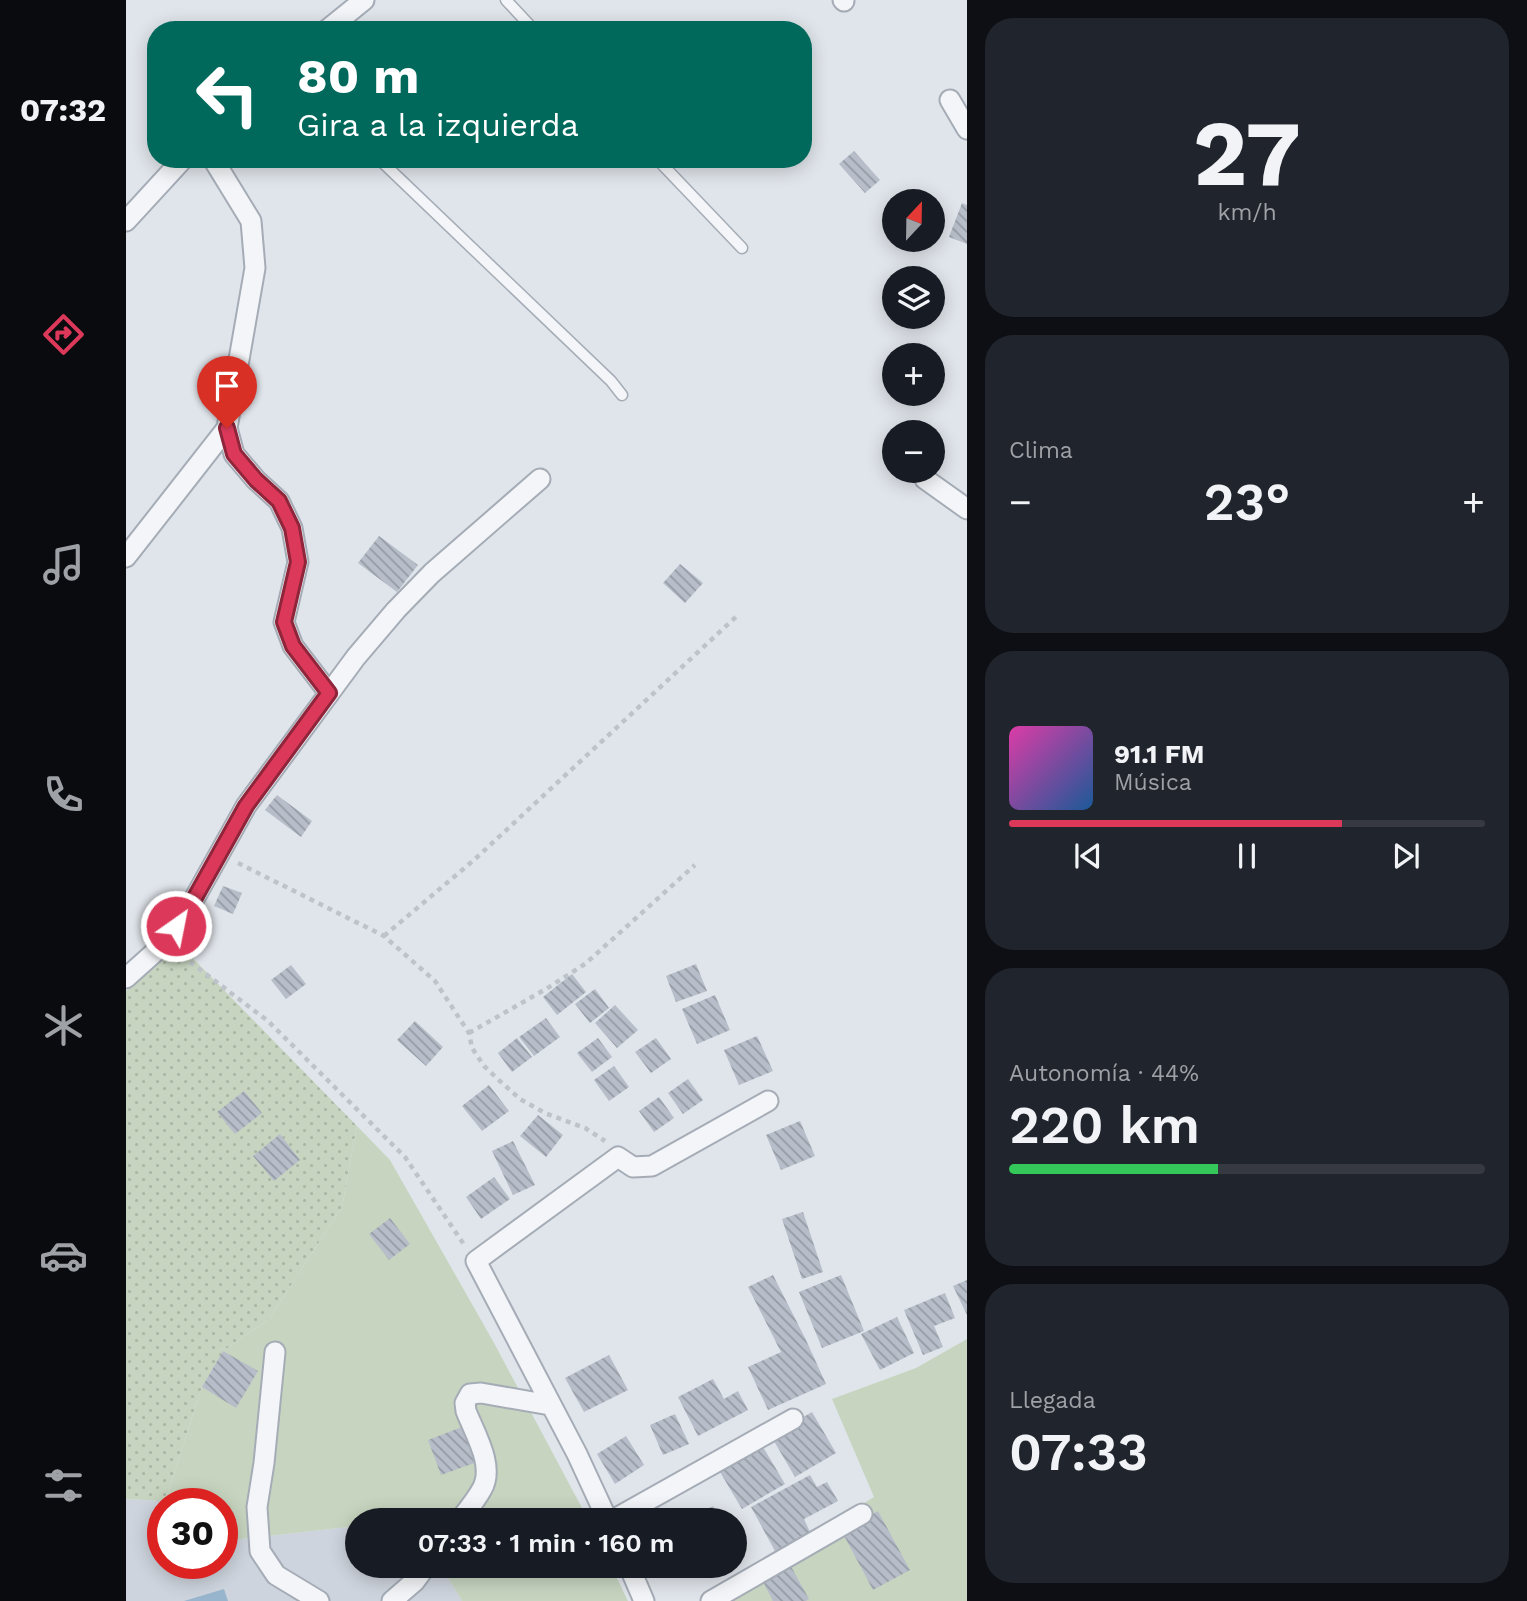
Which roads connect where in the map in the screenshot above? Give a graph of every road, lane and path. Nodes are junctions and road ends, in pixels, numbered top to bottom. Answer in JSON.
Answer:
{"nodes":[{"id":1,"x":364,"y":0,"type":"edge"},
{"id":2,"x":506,"y":0,"type":"edge"},
{"id":3,"x":338,"y":21,"type":"edge"},
{"id":4,"x":526,"y":21,"type":"edge"},
{"id":5,"x":950,"y":100,"type":"dead end"},
{"id":6,"x":967,"y":129,"type":"edge"},
{"id":7,"x":175,"y":168,"type":"edge"},
{"id":8,"x":219,"y":168,"type":"edge"},
{"id":9,"x":388,"y":168,"type":"edge"},
{"id":10,"x":665,"y":168,"type":"edge"},
{"id":11,"x":126,"y":221,"type":"edge"},
{"id":12,"x":741,"y":248,"type":"dead end"},
{"id":13,"x":622,"y":395,"type":"dead end"},
{"id":14,"x":227,"y":428,"type":"junction"},
{"id":15,"x":540,"y":480,"type":"dead end"},
{"id":16,"x":931,"y":483,"type":"edge"},
{"id":17,"x":967,"y":509,"type":"edge"},
{"id":18,"x":126,"y":558,"type":"edge"},
{"id":19,"x":739,"y":614,"type":"dead end"},
{"id":20,"x":329,"y":693,"type":"junction"},
{"id":21,"x":219,"y":853,"type":"junction"},
{"id":22,"x":695,"y":865,"type":"dead end"},
{"id":23,"x":384,"y":936,"type":"junction"},
{"id":24,"x":165,"y":943,"type":"junction"},
{"id":25,"x":126,"y":978,"type":"edge"},
{"id":26,"x":469,"y":1033,"type":"junction"},
{"id":27,"x":768,"y":1101,"type":"dead end"},
{"id":28,"x":618,"y":1157,"type":"junction"},
{"id":29,"x":476,"y":1261,"type":"junction"},
{"id":30,"x":275,"y":1352,"type":"dead end"},
{"id":31,"x":550,"y":1405,"type":"junction"},
{"id":32,"x":793,"y":1419,"type":"dead end"},
{"id":33,"x":469,"y":1508,"type":"edge"},
{"id":34,"x":604,"y":1508,"type":"edge"},
{"id":35,"x":633,"y":1508,"type":"edge"},
{"id":36,"x":862,"y":1514,"type":"dead end"},
{"id":37,"x":417,"y":1578,"type":"edge"},
{"id":38,"x":634,"y":1578,"type":"edge"},
{"id":39,"x":319,"y":1601,"type":"edge"},
{"id":40,"x":392,"y":1601,"type":"edge"},
{"id":41,"x":644,"y":1601,"type":"edge"},
{"id":42,"x":711,"y":1601,"type":"edge"}],
"edges":[{"from":1,"to":3,"type":"street"},
{"from":2,"to":4,"type":"lane"},
{"from":5,"to":6,"type":"street"},
{"from":7,"to":11,"type":"street"},
{"from":8,"to":14,"type":"street"},
{"from":9,"to":13,"type":"lane"},
{"from":10,"to":12,"type":"lane"},
{"from":14,"to":18,"type":"street"},
{"from":14,"to":20,"type":"street"},
{"from":15,"to":20,"type":"street"},
{"from":16,"to":17,"type":"street"},
{"from":19,"to":23,"type":"path"},
{"from":20,"to":21,"type":"street"},
{"from":21,"to":23,"type":"path"},
{"from":21,"to":24,"type":"street"},
{"from":22,"to":26,"type":"path"},
{"from":23,"to":26,"type":"path"},
{"from":24,"to":25,"type":"street"},
{"from":24,"to":29,"type":"path"},
{"from":26,"to":28,"type":"path"},
{"from":27,"to":28,"type":"street"},
{"from":28,"to":29,"type":"street"},
{"from":29,"to":31,"type":"street"},
{"from":30,"to":39,"type":"street"},
{"from":31,"to":33,"type":"street"},
{"from":31,"to":34,"type":"street"},
{"from":32,"to":35,"type":"street"},
{"from":36,"to":42,"type":"street"},
{"from":37,"to":40,"type":"street"},
{"from":38,"to":41,"type":"street"}]}
